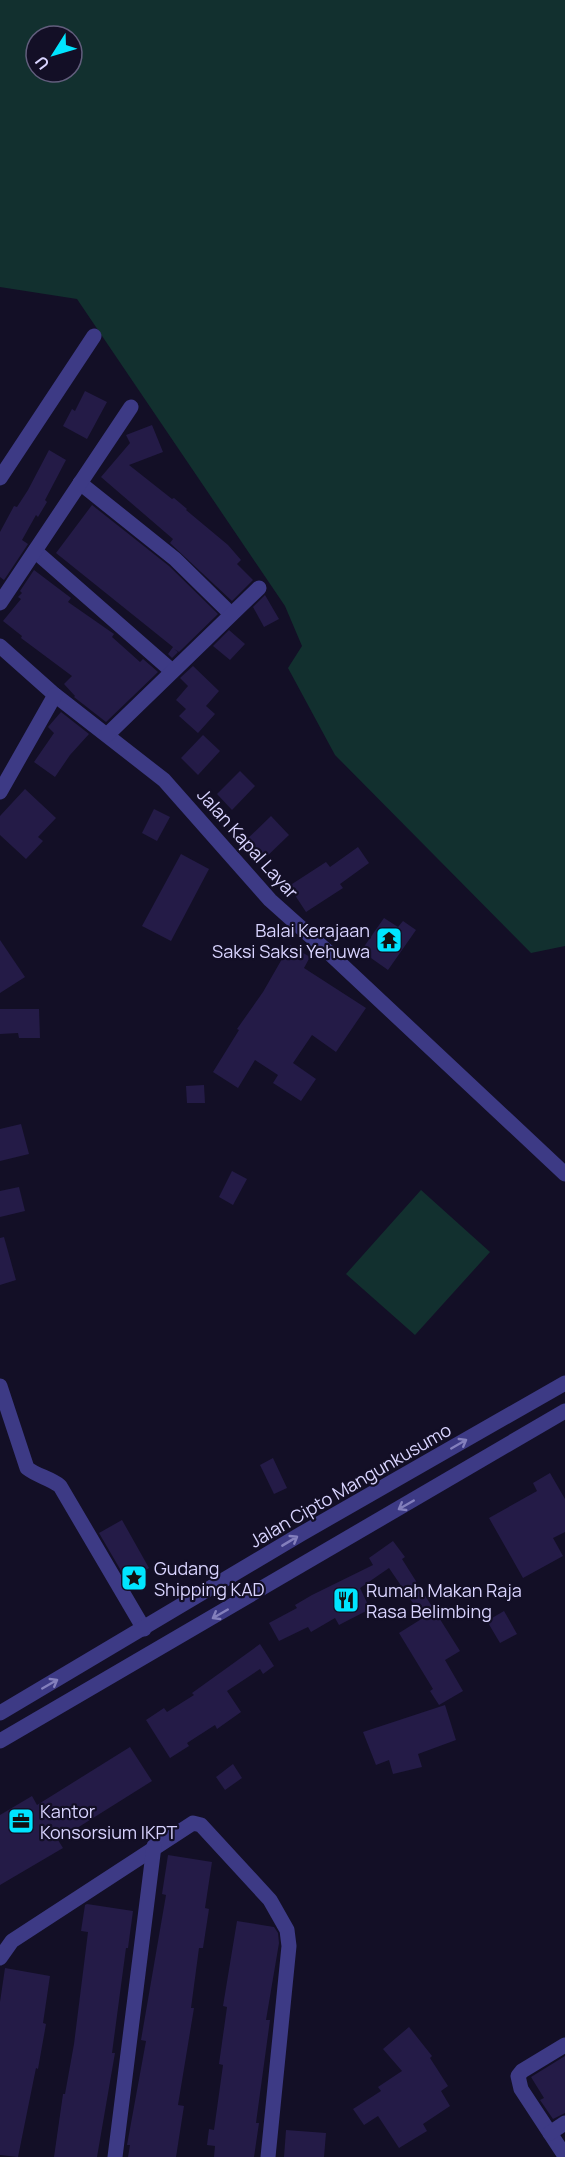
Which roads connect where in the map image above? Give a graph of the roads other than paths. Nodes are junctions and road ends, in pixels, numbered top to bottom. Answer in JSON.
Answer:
{"nodes":[{"id":1,"x":94,"y":336,"type":"dead end"},
{"id":2,"x":131,"y":407,"type":"dead end"},
{"id":3,"x":0,"y":478,"type":"edge"},
{"id":4,"x":80,"y":483,"type":"junction"},
{"id":5,"x":35,"y":551,"type":"junction"},
{"id":6,"x":259,"y":588,"type":"dead end"},
{"id":7,"x":0,"y":603,"type":"edge"},
{"id":8,"x":231,"y":614,"type":"junction"},
{"id":9,"x":0,"y":646,"type":"edge"},
{"id":10,"x":172,"y":671,"type":"junction"},
{"id":11,"x":55,"y":695,"type":"junction"},
{"id":12,"x":107,"y":735,"type":"junction"},
{"id":13,"x":0,"y":792,"type":"edge"},
{"id":14,"x":565,"y":1174,"type":"edge"},
{"id":15,"x":565,"y":1383,"type":"edge"},
{"id":16,"x":0,"y":1386,"type":"edge"},
{"id":17,"x":565,"y":1411,"type":"edge"},
{"id":18,"x":5,"y":1414,"type":"edge"},
{"id":19,"x":144,"y":1629,"type":"junction"},
{"id":20,"x":0,"y":1713,"type":"edge"},
{"id":21,"x":0,"y":1741,"type":"edge"},
{"id":22,"x":154,"y":1846,"type":"junction"},
{"id":23,"x":2,"y":1950,"type":"edge"},
{"id":24,"x":565,"y":2045,"type":"edge"},
{"id":25,"x":565,"y":2123,"type":"edge"},
{"id":26,"x":550,"y":2133,"type":"junction"},
{"id":27,"x":565,"y":2156,"type":"edge"},
{"id":28,"x":115,"y":2157,"type":"edge"},
{"id":29,"x":268,"y":2157,"type":"edge"}],
"edges":[{"from":1,"to":3,"type":"street"},
{"from":2,"to":4,"type":"street"},
{"from":4,"to":5,"type":"street"},
{"from":4,"to":8,"type":"street"},
{"from":5,"to":7,"type":"street"},
{"from":5,"to":10,"type":"street"},
{"from":6,"to":8,"type":"street"},
{"from":8,"to":10,"type":"street"},
{"from":9,"to":11,"type":"street","name":"Jalan Kapal Layar"},
{"from":10,"to":12,"type":"street"},
{"from":11,"to":12,"type":"street","name":"Jalan Kapal Layar"},
{"from":11,"to":13,"type":"street"},
{"from":12,"to":14,"type":"street","name":"Jalan Kapal Layar"},
{"from":19,"to":15,"type":"street","name":"Jalan Cipto Mangunkusumo","one_way":true},
{"from":16,"to":18,"type":"street"},
{"from":17,"to":21,"type":"street","one_way":true},
{"from":18,"to":19,"type":"street"},
{"from":20,"to":19,"type":"street","name":"Jalan Cipto Mangunkusumo","one_way":true},
{"from":22,"to":23,"type":"street"},
{"from":22,"to":28,"type":"street"},
{"from":22,"to":29,"type":"street"},
{"from":24,"to":26,"type":"street"},
{"from":25,"to":26,"type":"street"},
{"from":26,"to":27,"type":"street"}]}
